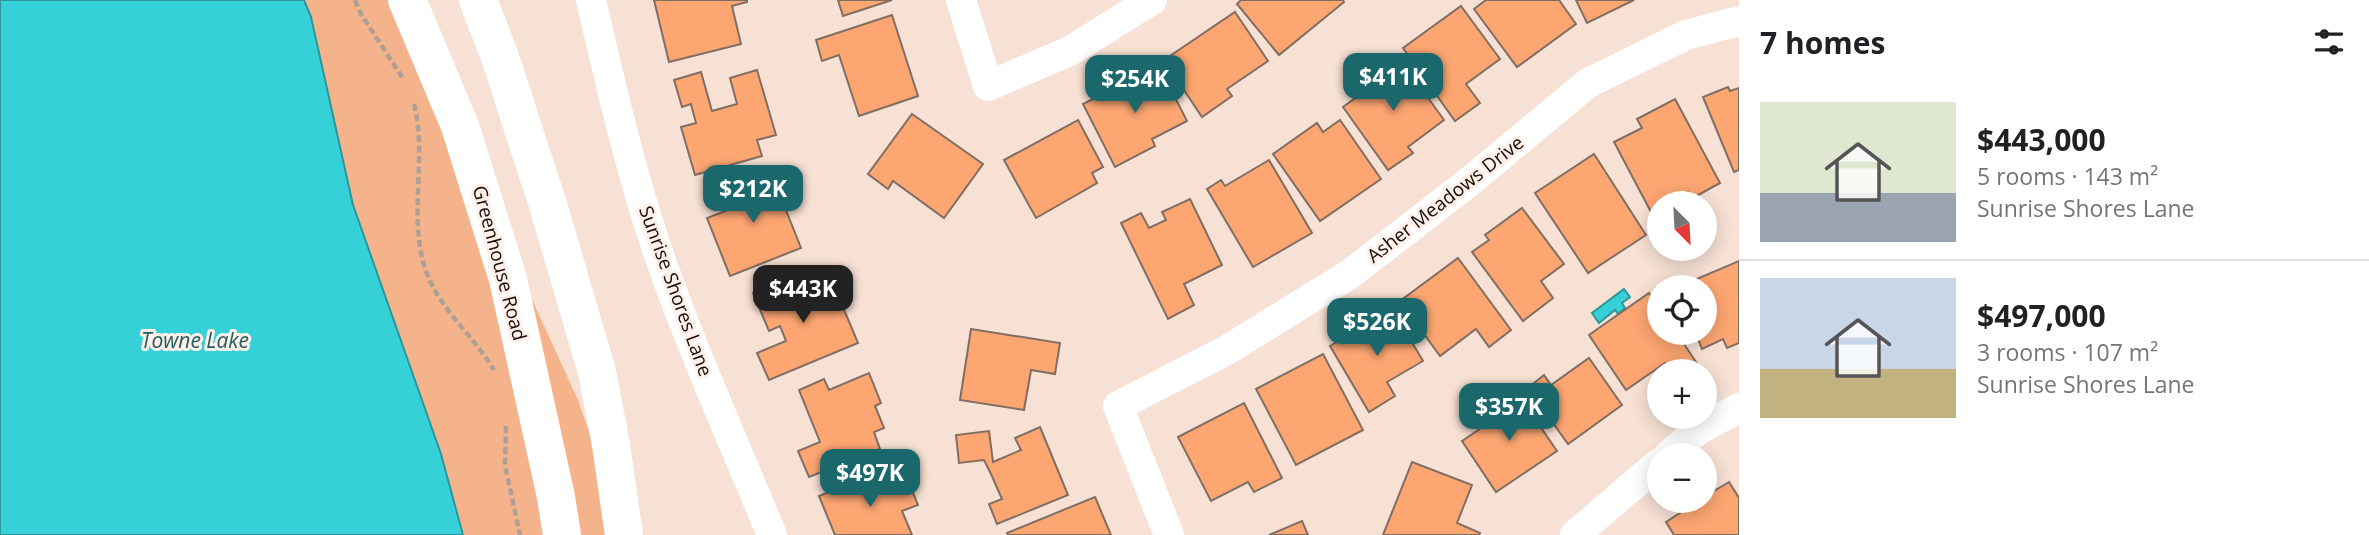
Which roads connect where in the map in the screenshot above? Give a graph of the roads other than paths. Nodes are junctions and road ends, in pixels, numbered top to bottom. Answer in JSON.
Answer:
{"nodes":[{"id":1,"x":407,"y":0,"type":"edge"},
{"id":2,"x":478,"y":0,"type":"edge"},
{"id":3,"x":592,"y":0,"type":"edge"},
{"id":4,"x":961,"y":0,"type":"edge"},
{"id":5,"x":1152,"y":0,"type":"edge"},
{"id":6,"x":1739,"y":22,"type":"edge"},
{"id":7,"x":1739,"y":408,"type":"edge"},
{"id":8,"x":1683,"y":443,"type":"edge"},
{"id":9,"x":1647,"y":473,"type":"edge"},
{"id":10,"x":562,"y":535,"type":"edge"},
{"id":11,"x":624,"y":535,"type":"edge"},
{"id":12,"x":772,"y":535,"type":"edge"},
{"id":13,"x":1169,"y":535,"type":"edge"},
{"id":14,"x":1575,"y":535,"type":"edge"}],
"edges":[{"from":1,"to":10,"type":"main road","name":"Greenhouse Road"},
{"from":2,"to":11,"type":"main road"},
{"from":3,"to":12,"type":"street","name":"Sunrise Shores Lane"},
{"from":4,"to":5,"type":"street"},
{"from":6,"to":13,"type":"street","name":"Asher Meadows Drive"},
{"from":7,"to":8,"type":"street"},
{"from":9,"to":14,"type":"street"}]}
